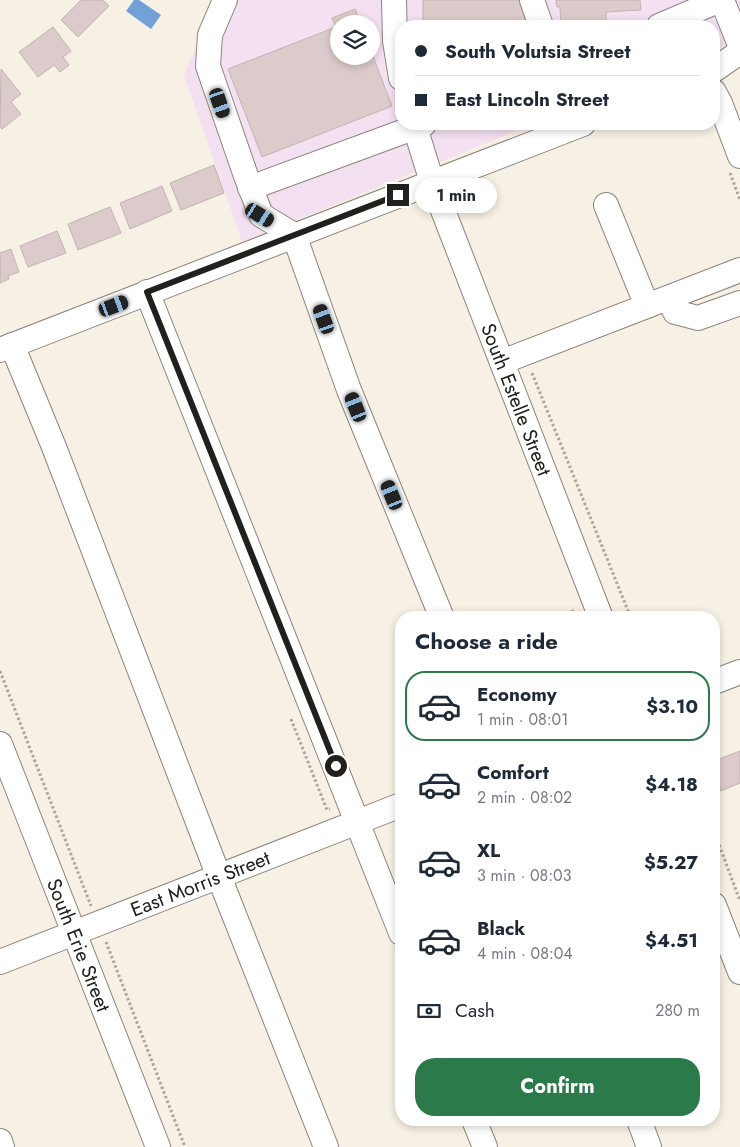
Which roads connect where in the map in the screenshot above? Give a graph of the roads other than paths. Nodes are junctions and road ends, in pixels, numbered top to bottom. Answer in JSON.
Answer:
{"nodes":[{"id":1,"x":224,"y":0,"type":"edge"},
{"id":2,"x":394,"y":0,"type":"edge"},
{"id":3,"x":532,"y":0,"type":"edge"},
{"id":4,"x":721,"y":0,"type":"edge"},
{"id":5,"x":669,"y":18,"type":"edge"},
{"id":6,"x":539,"y":20,"type":"edge"},
{"id":7,"x":395,"y":45,"type":"edge"},
{"id":8,"x":740,"y":45,"type":"edge"},
{"id":9,"x":740,"y":52,"type":"edge"},
{"id":10,"x":720,"y":66,"type":"edge"},
{"id":11,"x":740,"y":74,"type":"edge"},
{"id":12,"x":720,"y":76,"type":"edge"},
{"id":13,"x":720,"y":103,"type":"edge"},
{"id":14,"x":404,"y":130,"type":"edge"},
{"id":15,"x":419,"y":130,"type":"edge"},
{"id":16,"x":565,"y":130,"type":"edge"},
{"id":17,"x":740,"y":156,"type":"edge"},
{"id":18,"x":432,"y":182,"type":"junction"},
{"id":19,"x":250,"y":188,"type":"junction"},
{"id":20,"x":606,"y":205,"type":"dead end"},
{"id":21,"x":294,"y":235,"type":"junction"},
{"id":22,"x":740,"y":270,"type":"edge"},
{"id":23,"x":147,"y":292,"type":"junction"},
{"id":24,"x":669,"y":298,"type":"junction"},
{"id":25,"x":740,"y":303,"type":"edge"},
{"id":26,"x":647,"y":306,"type":"junction"},
{"id":27,"x":6,"y":348,"type":"edge"},
{"id":28,"x":502,"y":362,"type":"junction"},
{"id":29,"x":439,"y":611,"type":"edge"},
{"id":30,"x":599,"y":611,"type":"edge"},
{"id":31,"x":740,"y":672,"type":"edge"},
{"id":32,"x":720,"y":680,"type":"edge"},
{"id":33,"x":0,"y":744,"type":"edge"},
{"id":34,"x":395,"y":807,"type":"edge"},
{"id":35,"x":358,"y":822,"type":"junction"},
{"id":36,"x":220,"y":876,"type":"junction"},
{"id":37,"x":395,"y":918,"type":"edge"},
{"id":38,"x":720,"y":920,"type":"edge"},
{"id":39,"x":74,"y":933,"type":"junction"},
{"id":40,"x":0,"y":962,"type":"edge"},
{"id":41,"x":740,"y":972,"type":"edge"},
{"id":42,"x":476,"y":1126,"type":"edge"},
{"id":43,"x":641,"y":1126,"type":"edge"},
{"id":44,"x":0,"y":1141,"type":"edge"},
{"id":45,"x":2,"y":1147,"type":"edge"},
{"id":46,"x":158,"y":1147,"type":"edge"},
{"id":47,"x":326,"y":1147,"type":"edge"},
{"id":48,"x":485,"y":1147,"type":"edge"},
{"id":49,"x":649,"y":1147,"type":"edge"}],
"edges":[{"from":1,"to":19,"type":"street"},
{"from":2,"to":7,"type":"street"},
{"from":3,"to":6,"type":"street"},
{"from":4,"to":5,"type":"street"},
{"from":4,"to":8,"type":"street"},
{"from":9,"to":10,"type":"street"},
{"from":11,"to":12,"type":"street"},
{"from":13,"to":17,"type":"street"},
{"from":14,"to":19,"type":"street"},
{"from":15,"to":18,"type":"street","name":"South Estelle Street"},
{"from":16,"to":18,"type":"street"},
{"from":18,"to":21,"type":"street"},
{"from":18,"to":28,"type":"street","name":"South Estelle Street"},
{"from":19,"to":21,"type":"street"},
{"from":20,"to":26,"type":"street"},
{"from":21,"to":23,"type":"street"},
{"from":21,"to":29,"type":"street"},
{"from":22,"to":24,"type":"street"},
{"from":23,"to":27,"type":"street"},
{"from":23,"to":35,"type":"street"},
{"from":24,"to":25,"type":"street"},
{"from":24,"to":26,"type":"street"},
{"from":26,"to":28,"type":"street"},
{"from":27,"to":36,"type":"street"},
{"from":28,"to":30,"type":"street","name":"South Estelle Street"},
{"from":31,"to":32,"type":"street"},
{"from":33,"to":39,"type":"street","name":"South Erie Street"},
{"from":34,"to":35,"type":"street","name":"East Morris Street"},
{"from":35,"to":36,"type":"street","name":"East Morris Street"},
{"from":35,"to":37,"type":"street"},
{"from":36,"to":39,"type":"street","name":"East Morris Street"},
{"from":36,"to":47,"type":"street"},
{"from":38,"to":41,"type":"street"},
{"from":39,"to":40,"type":"street","name":"East Morris Street"},
{"from":39,"to":46,"type":"street","name":"South Erie Street"},
{"from":42,"to":48,"type":"street"},
{"from":43,"to":49,"type":"street"},
{"from":44,"to":45,"type":"street"}]}
